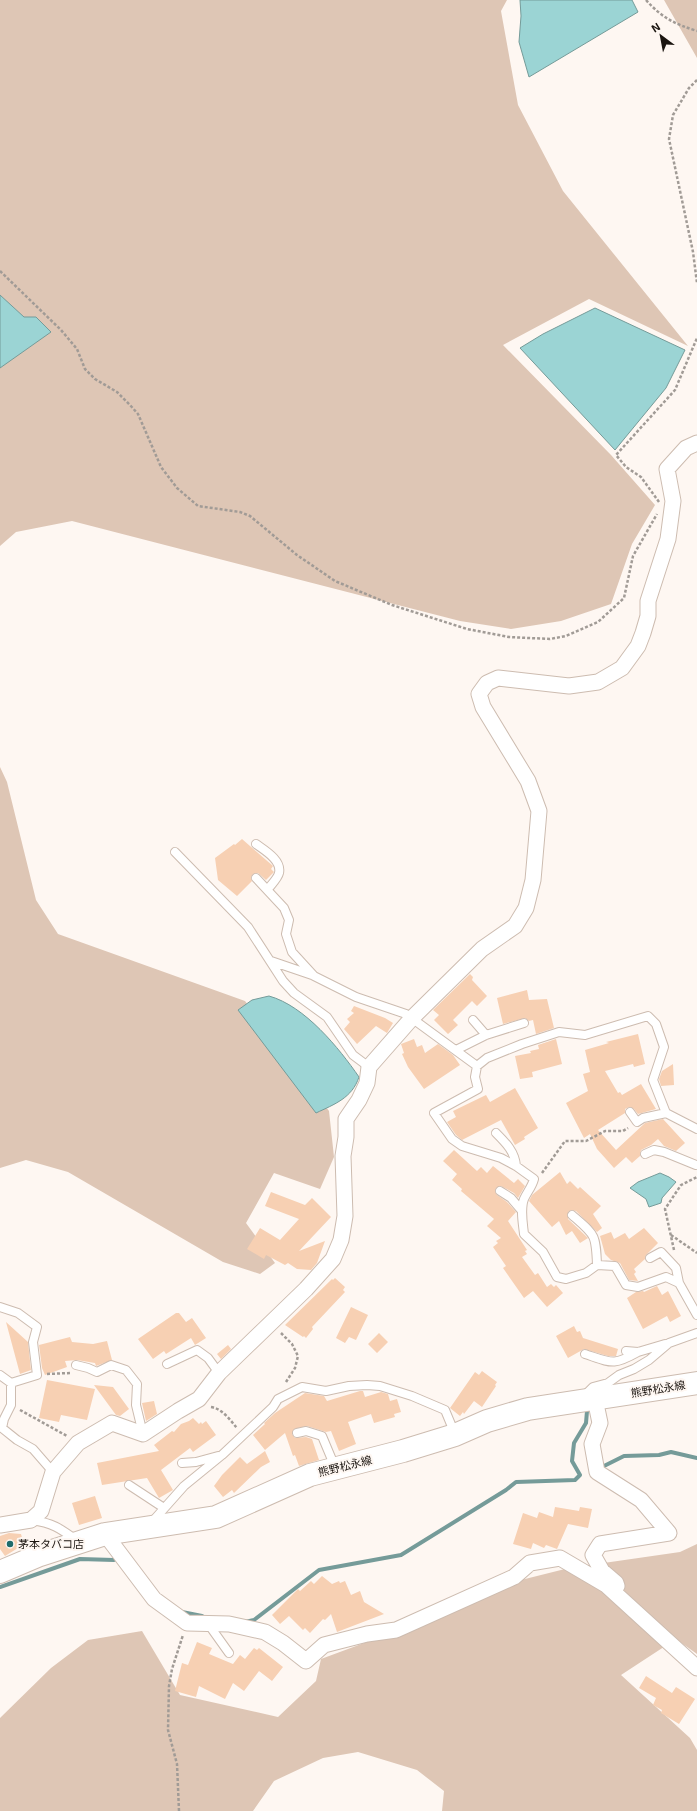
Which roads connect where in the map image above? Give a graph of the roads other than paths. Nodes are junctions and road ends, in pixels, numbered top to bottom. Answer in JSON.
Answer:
{"nodes":[{"id":1,"x":697,"y":443,"type":"edge"},
{"id":2,"x":256,"y":844,"type":"dead end"},
{"id":3,"x":175,"y":852,"type":"dead end"},
{"id":4,"x":256,"y":878,"type":"dead end"},
{"id":5,"x":268,"y":890,"type":"junction"},
{"id":6,"x":271,"y":961,"type":"junction"},
{"id":7,"x":314,"y":976,"type":"junction"},
{"id":8,"x":412,"y":1018,"type":"junction"},
{"id":9,"x":474,"y":1020,"type":"dead end"},
{"id":10,"x":524,"y":1023,"type":"dead end"},
{"id":11,"x":486,"y":1035,"type":"junction"},
{"id":12,"x":456,"y":1050,"type":"junction"},
{"id":13,"x":477,"y":1066,"type":"junction"},
{"id":14,"x":369,"y":1067,"type":"junction"},
{"id":15,"x":630,"y":1112,"type":"dead end"},
{"id":16,"x":666,"y":1113,"type":"junction"},
{"id":17,"x":697,"y":1129,"type":"edge"},
{"id":18,"x":496,"y":1133,"type":"dead end"},
{"id":19,"x":645,"y":1154,"type":"dead end"},
{"id":20,"x":697,"y":1165,"type":"edge"},
{"id":21,"x":516,"y":1166,"type":"junction"},
{"id":22,"x":500,"y":1192,"type":"dead end"},
{"id":23,"x":522,"y":1211,"type":"junction"},
{"id":24,"x":572,"y":1215,"type":"dead end"},
{"id":25,"x":650,"y":1258,"type":"dead end"},
{"id":26,"x":597,"y":1265,"type":"junction"},
{"id":27,"x":678,"y":1282,"type":"junction"},
{"id":28,"x":0,"y":1307,"type":"edge"},
{"id":29,"x":697,"y":1315,"type":"edge"},
{"id":30,"x":697,"y":1333,"type":"edge"},
{"id":31,"x":669,"y":1343,"type":"junction"},
{"id":32,"x":626,"y":1351,"type":"dead end"},
{"id":33,"x":638,"y":1352,"type":"junction"},
{"id":34,"x":585,"y":1354,"type":"dead end"},
{"id":35,"x":167,"y":1364,"type":"dead end"},
{"id":36,"x":76,"y":1365,"type":"dead end"},
{"id":37,"x":219,"y":1373,"type":"junction"},
{"id":38,"x":0,"y":1375,"type":"edge"},
{"id":39,"x":11,"y":1383,"type":"junction"},
{"id":40,"x":697,"y":1383,"type":"edge"},
{"id":41,"x":588,"y":1399,"type":"junction"},
{"id":42,"x":296,"y":1433,"type":"dead end"},
{"id":43,"x":144,"y":1434,"type":"junction"},
{"id":44,"x":455,"y":1434,"type":"junction"},
{"id":45,"x":222,"y":1455,"type":"junction"},
{"id":46,"x":182,"y":1463,"type":"dead end"},
{"id":47,"x":335,"y":1468,"type":"junction"},
{"id":48,"x":53,"y":1472,"type":"junction"},
{"id":49,"x":129,"y":1485,"type":"dead end"},
{"id":50,"x":164,"y":1508,"type":"junction"},
{"id":51,"x":31,"y":1520,"type":"junction"},
{"id":52,"x":0,"y":1525,"type":"edge"},
{"id":53,"x":146,"y":1528,"type":"junction"},
{"id":54,"x":105,"y":1534,"type":"junction"},
{"id":55,"x":79,"y":1542,"type":"junction"},
{"id":56,"x":0,"y":1572,"type":"edge"},
{"id":57,"x":620,"y":1598,"type":"junction"},
{"id":58,"x":209,"y":1625,"type":"junction"},
{"id":59,"x":229,"y":1652,"type":"dead end"},
{"id":60,"x":697,"y":1668,"type":"edge"}],
"edges":[{"from":1,"to":8,"type":"street"},
{"from":2,"to":5,"type":"lane"},
{"from":3,"to":6,"type":"lane"},
{"from":4,"to":5,"type":"lane"},
{"from":5,"to":7,"type":"lane"},
{"from":6,"to":7,"type":"lane"},
{"from":6,"to":14,"type":"lane"},
{"from":7,"to":8,"type":"lane"},
{"from":8,"to":12,"type":"lane"},
{"from":8,"to":14,"type":"street"},
{"from":9,"to":11,"type":"lane"},
{"from":10,"to":11,"type":"lane"},
{"from":11,"to":12,"type":"lane"},
{"from":12,"to":13,"type":"lane"},
{"from":13,"to":16,"type":"lane"},
{"from":13,"to":21,"type":"lane"},
{"from":14,"to":37,"type":"street"},
{"from":15,"to":16,"type":"lane"},
{"from":16,"to":17,"type":"lane"},
{"from":18,"to":21,"type":"lane"},
{"from":19,"to":20,"type":"lane"},
{"from":21,"to":23,"type":"lane"},
{"from":22,"to":23,"type":"lane"},
{"from":23,"to":26,"type":"lane"},
{"from":24,"to":26,"type":"lane"},
{"from":25,"to":27,"type":"lane"},
{"from":26,"to":27,"type":"lane"},
{"from":27,"to":29,"type":"lane"},
{"from":28,"to":39,"type":"lane"},
{"from":30,"to":31,"type":"lane"},
{"from":31,"to":33,"type":"lane"},
{"from":31,"to":41,"type":"lane"},
{"from":32,"to":33,"type":"lane"},
{"from":33,"to":34,"type":"lane"},
{"from":35,"to":37,"type":"lane"},
{"from":36,"to":43,"type":"lane"},
{"from":37,"to":43,"type":"street"},
{"from":38,"to":39,"type":"lane"},
{"from":39,"to":48,"type":"lane"},
{"from":40,"to":41,"type":"main road","name":"熊野松永線"},
{"from":41,"to":44,"type":"main road","name":"熊野松永線"},
{"from":41,"to":57,"type":"street"},
{"from":42,"to":47,"type":"lane"},
{"from":43,"to":48,"type":"street"},
{"from":44,"to":45,"type":"lane"},
{"from":44,"to":47,"type":"main road","name":"熊野松永線"},
{"from":45,"to":46,"type":"lane"},
{"from":45,"to":50,"type":"lane"},
{"from":47,"to":53,"type":"main road","name":"熊野松永線"},
{"from":48,"to":51,"type":"street"},
{"from":49,"to":50,"type":"lane"},
{"from":50,"to":53,"type":"lane"},
{"from":51,"to":52,"type":"street"},
{"from":51,"to":55,"type":"lane"},
{"from":53,"to":54,"type":"main road","name":"熊野松永線"},
{"from":54,"to":55,"type":"main road","name":"熊野松永線"},
{"from":54,"to":58,"type":"street"},
{"from":55,"to":56,"type":"main road","name":"熊野松永線"},
{"from":57,"to":58,"type":"street"},
{"from":57,"to":60,"type":"street"},
{"from":58,"to":59,"type":"lane"}]}
